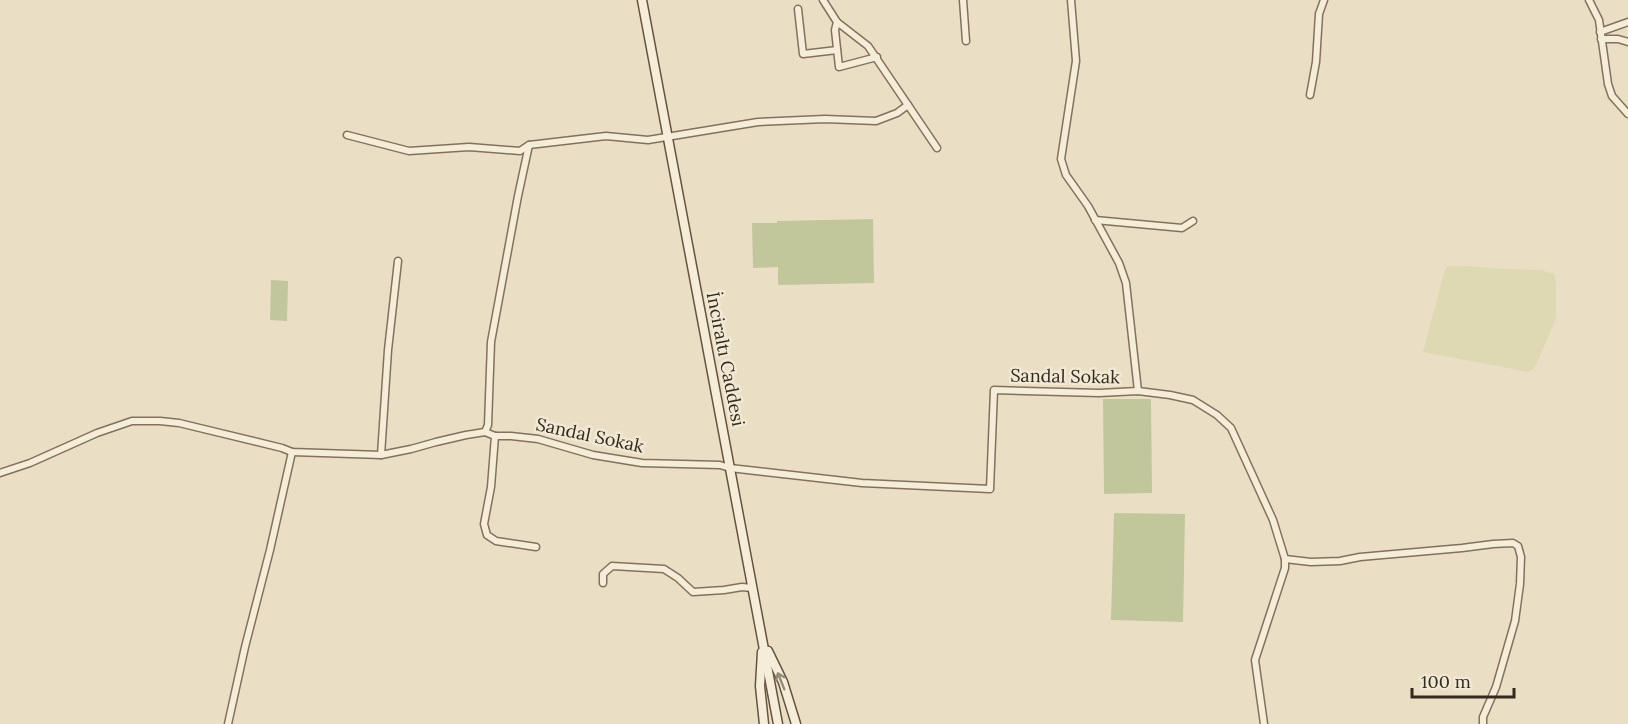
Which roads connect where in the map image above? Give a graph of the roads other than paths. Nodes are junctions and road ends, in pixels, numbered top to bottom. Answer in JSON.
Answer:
{"nodes":[{"id":1,"x":642,"y":0,"type":"edge"},
{"id":2,"x":822,"y":0,"type":"edge"},
{"id":3,"x":963,"y":0,"type":"edge"},
{"id":4,"x":1071,"y":0,"type":"edge"},
{"id":5,"x":1324,"y":0,"type":"edge"},
{"id":6,"x":1589,"y":0,"type":"edge"},
{"id":7,"x":798,"y":9,"type":"dead end"},
{"id":8,"x":837,"y":22,"type":"junction"},
{"id":9,"x":1628,"y":22,"type":"edge"},
{"id":10,"x":1601,"y":35,"type":"junction"},
{"id":11,"x":966,"y":41,"type":"dead end"},
{"id":12,"x":1628,"y":42,"type":"edge"},
{"id":13,"x":837,"y":50,"type":"junction"},
{"id":14,"x":877,"y":57,"type":"junction"},
{"id":15,"x":1310,"y":95,"type":"dead end"},
{"id":16,"x":908,"y":105,"type":"junction"},
{"id":17,"x":1628,"y":114,"type":"edge"},
{"id":18,"x":347,"y":135,"type":"dead end"},
{"id":19,"x":667,"y":138,"type":"junction"},
{"id":20,"x":529,"y":145,"type":"junction"},
{"id":21,"x":937,"y":148,"type":"dead end"},
{"id":22,"x":1095,"y":220,"type":"junction"},
{"id":23,"x":1193,"y":221,"type":"dead end"},
{"id":24,"x":398,"y":261,"type":"dead end"},
{"id":25,"x":1138,"y":391,"type":"junction"},
{"id":26,"x":485,"y":432,"type":"junction"},
{"id":27,"x":495,"y":436,"type":"junction"},
{"id":28,"x":292,"y":452,"type":"junction"},
{"id":29,"x":381,"y":455,"type":"junction"},
{"id":30,"x":730,"y":468,"type":"junction"},
{"id":31,"x":0,"y":473,"type":"edge"},
{"id":32,"x":536,"y":547,"type":"dead end"},
{"id":33,"x":1285,"y":559,"type":"junction"},
{"id":34,"x":603,"y":583,"type":"dead end"},
{"id":35,"x":752,"y":588,"type":"junction"},
{"id":36,"x":762,"y":640,"type":"junction"},
{"id":37,"x":228,"y":724,"type":"edge"},
{"id":38,"x":764,"y":724,"type":"edge"},
{"id":39,"x":778,"y":724,"type":"edge"},
{"id":40,"x":796,"y":724,"type":"edge"},
{"id":41,"x":1264,"y":724,"type":"edge"},
{"id":42,"x":1483,"y":724,"type":"edge"}],
"edges":[{"from":1,"to":19,"type":"main road","name":"İnciraltı Caddesi"},
{"from":2,"to":8,"type":"street"},
{"from":3,"to":11,"type":"street"},
{"from":4,"to":22,"type":"street"},
{"from":5,"to":15,"type":"street"},
{"from":6,"to":10,"type":"street"},
{"from":7,"to":13,"type":"street"},
{"from":8,"to":13,"type":"street"},
{"from":8,"to":14,"type":"street"},
{"from":9,"to":10,"type":"street"},
{"from":10,"to":12,"type":"street"},
{"from":10,"to":17,"type":"street"},
{"from":13,"to":14,"type":"street"},
{"from":14,"to":16,"type":"street"},
{"from":16,"to":19,"type":"street"},
{"from":16,"to":21,"type":"street"},
{"from":18,"to":20,"type":"street"},
{"from":19,"to":20,"type":"street"},
{"from":19,"to":30,"type":"main road","name":"İnciraltı Caddesi"},
{"from":20,"to":26,"type":"street"},
{"from":22,"to":23,"type":"street"},
{"from":22,"to":25,"type":"street"},
{"from":24,"to":29,"type":"street"},
{"from":25,"to":30,"type":"street","name":"Sandal Sokak"},
{"from":25,"to":33,"type":"street","name":"Sandal Sokak"},
{"from":26,"to":27,"type":"street","name":"Sandal Sokak"},
{"from":26,"to":29,"type":"street"},
{"from":27,"to":30,"type":"street","name":"Sandal Sokak"},
{"from":27,"to":32,"type":"street"},
{"from":28,"to":29,"type":"street"},
{"from":28,"to":31,"type":"street"},
{"from":28,"to":37,"type":"street"},
{"from":30,"to":35,"type":"main road","name":"İnciraltı Caddesi"},
{"from":33,"to":41,"type":"street","name":"Sandal Sokak"},
{"from":33,"to":42,"type":"street"},
{"from":34,"to":35,"type":"street"},
{"from":35,"to":36,"type":"main road","name":"İnciraltı Caddesi"},
{"from":36,"to":38,"type":"main road"},
{"from":36,"to":39,"type":"main road","name":"İnciraltı Caddesi"},
{"from":40,"to":36,"type":"main road","one_way":true}]}
